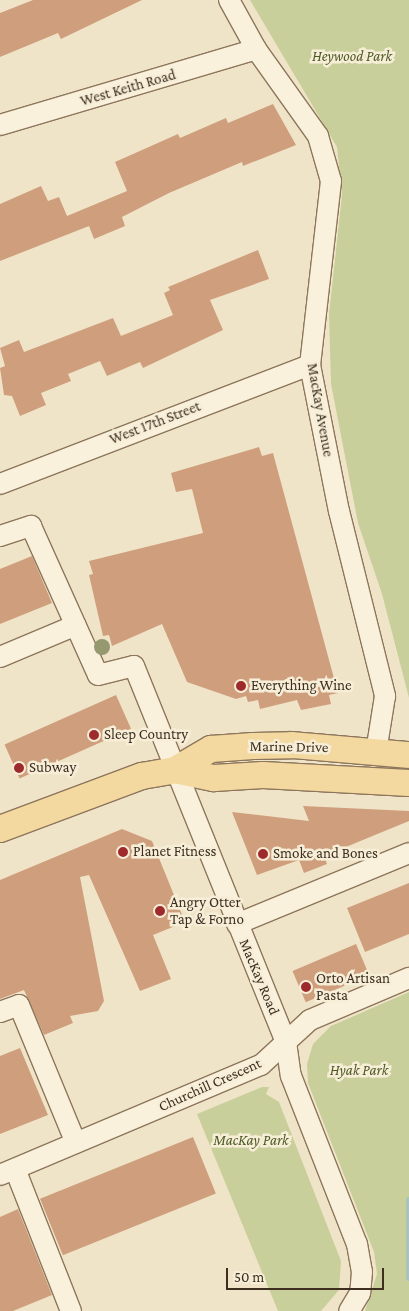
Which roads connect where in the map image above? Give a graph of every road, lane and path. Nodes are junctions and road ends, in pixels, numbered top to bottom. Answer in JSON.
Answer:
{"nodes":[{"id":1,"x":229,"y":0,"type":"edge"},
{"id":2,"x":256,"y":49,"type":"junction"},
{"id":3,"x":0,"y":126,"type":"edge"},
{"id":4,"x":310,"y":365,"type":"junction"},
{"id":5,"x":0,"y":484,"type":"edge"},
{"id":6,"x":0,"y":536,"type":"edge"},
{"id":7,"x":76,"y":625,"type":"junction"},
{"id":8,"x":0,"y":657,"type":"edge"},
{"id":9,"x":376,"y":752,"type":"junction"},
{"id":10,"x":409,"y":755,"type":"edge"},
{"id":11,"x":176,"y":770,"type":"junction"},
{"id":12,"x":409,"y":783,"type":"edge"},
{"id":13,"x":0,"y":828,"type":"edge"},
{"id":14,"x":409,"y":853,"type":"edge"},
{"id":15,"x":237,"y":924,"type":"junction"},
{"id":16,"x":409,"y":978,"type":"edge"},
{"id":17,"x":0,"y":1012,"type":"edge"},
{"id":18,"x":286,"y":1042,"type":"junction"},
{"id":19,"x":76,"y":1143,"type":"junction"},
{"id":20,"x":7,"y":1172,"type":"edge"},
{"id":21,"x":71,"y":1311,"type":"edge"},
{"id":22,"x":349,"y":1311,"type":"edge"}],
"edges":[{"from":1,"to":2,"type":"street","name":"MacKay Avenue"},
{"from":2,"to":3,"type":"street","name":"West Keith Road"},
{"from":2,"to":4,"type":"street","name":"MacKay Avenue"},
{"from":4,"to":5,"type":"street","name":"West 17th Street"},
{"from":4,"to":9,"type":"street","name":"MacKay Avenue"},
{"from":6,"to":7,"type":"street"},
{"from":7,"to":8,"type":"street"},
{"from":7,"to":11,"type":"street","name":"MacKay Road"},
{"from":9,"to":10,"type":"main road","name":"Marine Drive"},
{"from":9,"to":11,"type":"main road","name":"Marine Drive"},
{"from":11,"to":12,"type":"main road","name":"Marine Drive"},
{"from":11,"to":13,"type":"main road","name":"Marine Drive"},
{"from":11,"to":15,"type":"street","name":"MacKay Road"},
{"from":14,"to":15,"type":"street"},
{"from":15,"to":18,"type":"street","name":"MacKay Road"},
{"from":16,"to":18,"type":"street","name":"Churchill Crescent"},
{"from":17,"to":19,"type":"street"},
{"from":18,"to":19,"type":"street","name":"Churchill Crescent"},
{"from":18,"to":22,"type":"street","name":"MacKay Road"},
{"from":19,"to":20,"type":"street","name":"Churchill Crescent"},
{"from":20,"to":21,"type":"street"}]}
